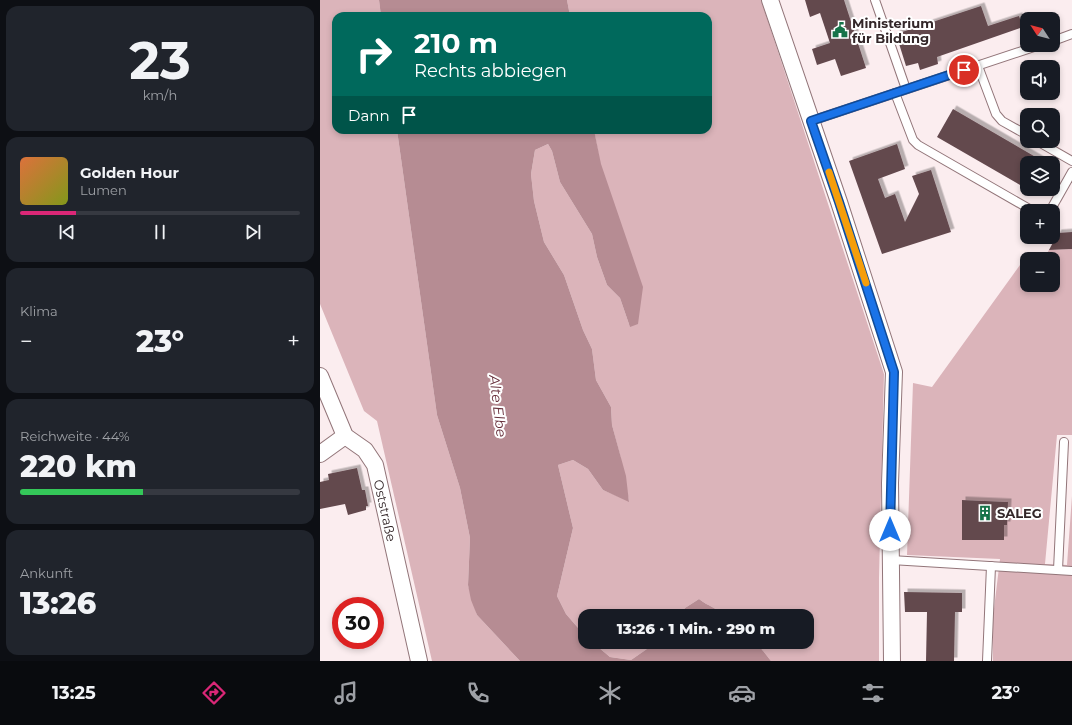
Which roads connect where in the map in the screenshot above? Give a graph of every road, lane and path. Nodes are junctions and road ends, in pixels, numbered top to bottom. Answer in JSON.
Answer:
{"nodes":[{"id":1,"x":770,"y":0,"type":"edge"},
{"id":2,"x":875,"y":0,"type":"edge"},
{"id":3,"x":1072,"y":34,"type":"edge"},
{"id":4,"x":1060,"y":38,"type":"edge"},
{"id":5,"x":1020,"y":52,"type":"edge"},
{"id":6,"x":978,"y":66,"type":"junction"},
{"id":7,"x":906,"y":89,"type":"junction"},
{"id":8,"x":895,"y":93,"type":"junction"},
{"id":9,"x":811,"y":121,"type":"junction"},
{"id":10,"x":1020,"y":132,"type":"edge"},
{"id":11,"x":1049,"y":148,"type":"edge"},
{"id":12,"x":1072,"y":161,"type":"edge"},
{"id":13,"x":1072,"y":172,"type":"edge"},
{"id":14,"x":1021,"y":204,"type":"edge"},
{"id":15,"x":1054,"y":204,"type":"edge"},
{"id":16,"x":320,"y":376,"type":"edge"},
{"id":17,"x":345,"y":436,"type":"junction"},
{"id":18,"x":1064,"y":442,"type":"dead end"},
{"id":19,"x":320,"y":454,"type":"edge"},
{"id":20,"x":891,"y":560,"type":"junction"},
{"id":21,"x":990,"y":566,"type":"junction"},
{"id":22,"x":1058,"y":570,"type":"junction"},
{"id":23,"x":1072,"y":571,"type":"edge"},
{"id":24,"x":419,"y":661,"type":"edge"},
{"id":25,"x":892,"y":661,"type":"edge"},
{"id":26,"x":987,"y":661,"type":"edge"}],
"edges":[{"from":1,"to":9,"type":"street"},
{"from":2,"to":7,"type":"lane"},
{"from":3,"to":4,"type":"lane"},
{"from":5,"to":6,"type":"lane"},
{"from":6,"to":7,"type":"lane"},
{"from":6,"to":10,"type":"lane"},
{"from":7,"to":8,"type":"lane"},
{"from":8,"to":9,"type":"lane"},
{"from":8,"to":14,"type":"lane"},
{"from":9,"to":20,"type":"street"},
{"from":11,"to":12,"type":"lane"},
{"from":13,"to":15,"type":"lane"},
{"from":16,"to":17,"type":"street"},
{"from":17,"to":19,"type":"street"},
{"from":17,"to":24,"type":"street","name":"Oststraße"},
{"from":18,"to":22,"type":"lane"},
{"from":20,"to":21,"type":"lane"},
{"from":20,"to":25,"type":"street"},
{"from":21,"to":22,"type":"lane"},
{"from":21,"to":26,"type":"lane"},
{"from":22,"to":23,"type":"lane"}]}
